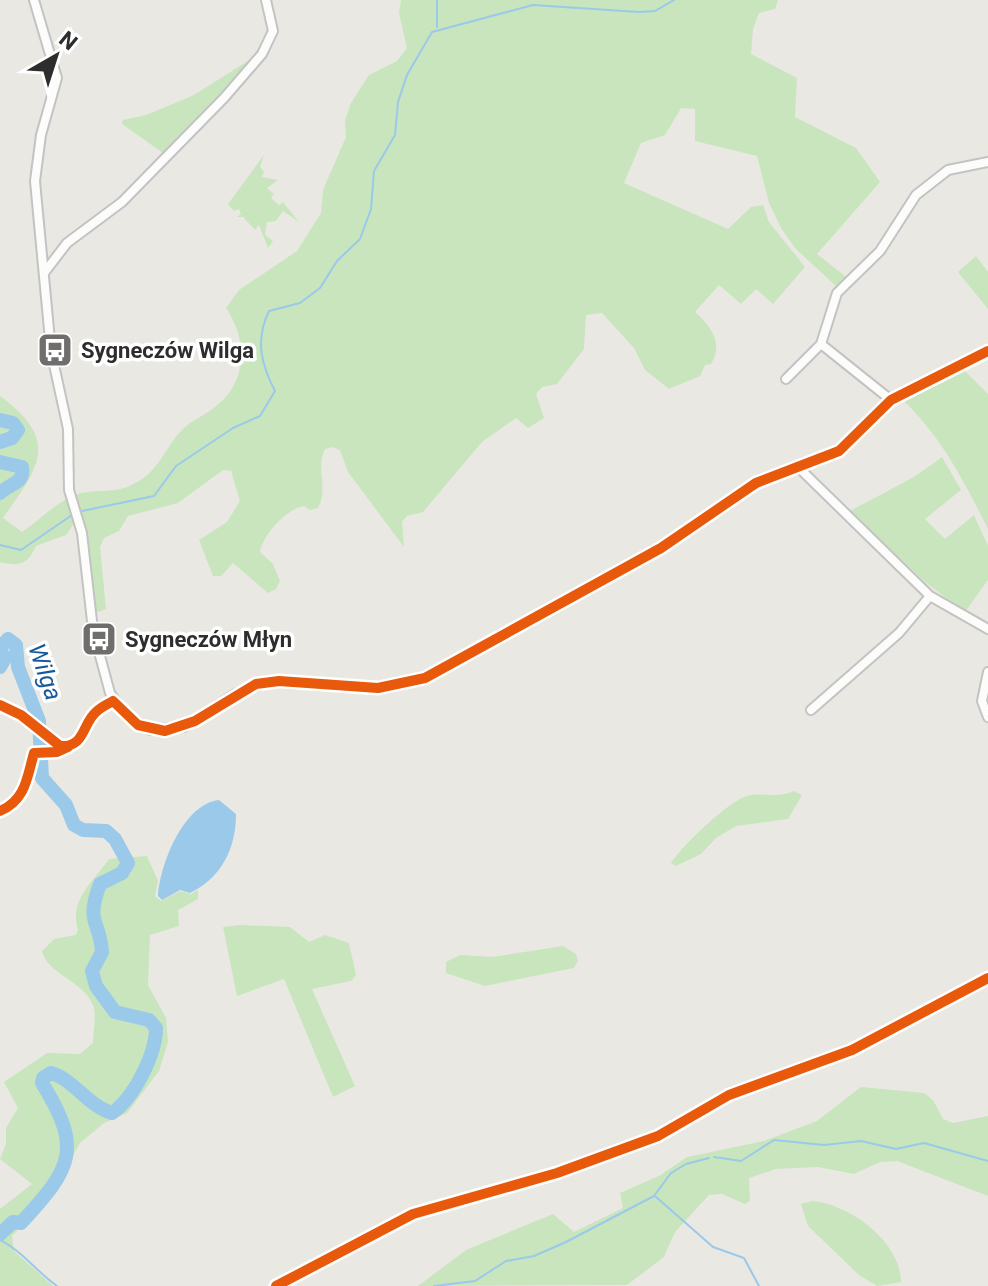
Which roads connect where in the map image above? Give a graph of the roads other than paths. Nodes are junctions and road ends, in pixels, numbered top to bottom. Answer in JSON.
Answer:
{"nodes":[{"id":1,"x":34,"y":0,"type":"edge"},
{"id":2,"x":266,"y":0,"type":"edge"},
{"id":3,"x":988,"y":162,"type":"edge"},
{"id":4,"x":43,"y":274,"type":"junction"},
{"id":5,"x":821,"y":344,"type":"junction"},
{"id":6,"x":988,"y":351,"type":"edge"},
{"id":7,"x":786,"y":379,"type":"dead end"},
{"id":8,"x":891,"y":400,"type":"junction"},
{"id":9,"x":797,"y":466,"type":"junction"},
{"id":10,"x":930,"y":596,"type":"junction"},
{"id":11,"x":988,"y":629,"type":"edge"},
{"id":12,"x":988,"y":672,"type":"edge"},
{"id":13,"x":811,"y":710,"type":"dead end"},
{"id":14,"x":988,"y":717,"type":"edge"},
{"id":15,"x":988,"y":978,"type":"edge"},
{"id":16,"x":276,"y":1286,"type":"edge"}],
"edges":[{"from":1,"to":4,"type":"street"},
{"from":2,"to":4,"type":"street"},
{"from":3,"to":5,"type":"street"},
{"from":4,"to":9,"type":"street"},
{"from":5,"to":7,"type":"street"},
{"from":5,"to":8,"type":"street"},
{"from":6,"to":8,"type":"street"},
{"from":8,"to":9,"type":"street"},
{"from":9,"to":10,"type":"street"},
{"from":10,"to":11,"type":"street"},
{"from":10,"to":13,"type":"street"},
{"from":12,"to":14,"type":"street"},
{"from":15,"to":16,"type":"street"}]}
